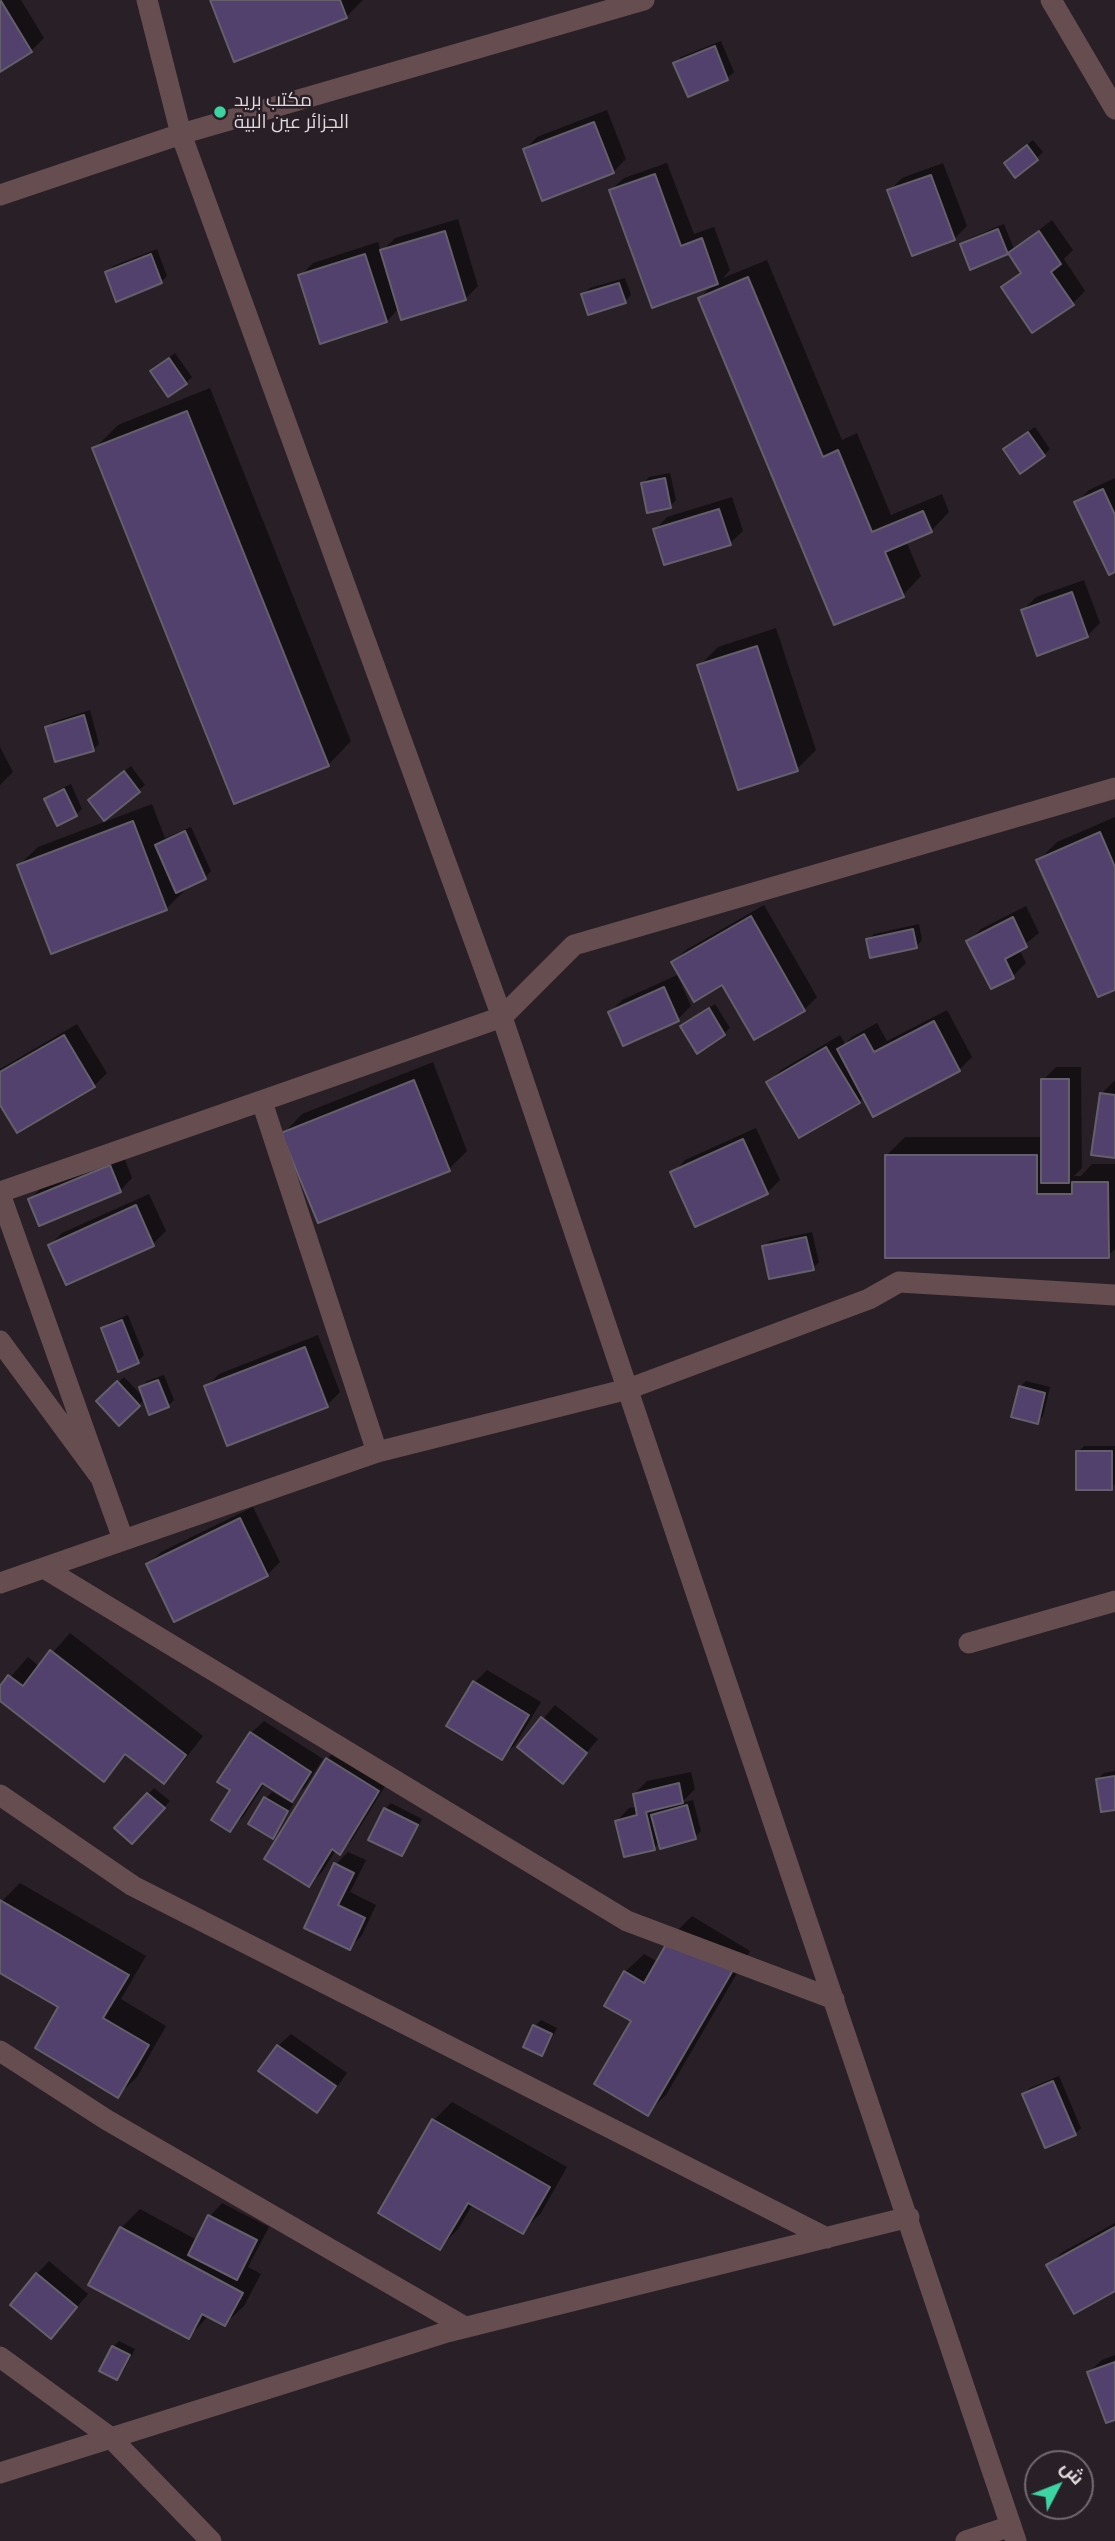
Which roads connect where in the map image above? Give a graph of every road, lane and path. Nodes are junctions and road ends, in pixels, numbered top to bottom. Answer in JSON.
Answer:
{"nodes":[{"id":1,"x":147,"y":0,"type":"edge"},
{"id":2,"x":644,"y":0,"type":"edge"},
{"id":3,"x":1051,"y":0,"type":"edge"},
{"id":4,"x":1115,"y":109,"type":"edge"},
{"id":5,"x":181,"y":134,"type":"junction"},
{"id":6,"x":0,"y":195,"type":"edge"},
{"id":7,"x":1115,"y":788,"type":"edge"},
{"id":8,"x":502,"y":1017,"type":"junction"},
{"id":9,"x":262,"y":1102,"type":"junction"},
{"id":10,"x":0,"y":1193,"type":"edge"},
{"id":11,"x":1115,"y":1295,"type":"edge"},
{"id":12,"x":0,"y":1341,"type":"edge"},
{"id":13,"x":628,"y":1389,"type":"junction"},
{"id":14,"x":377,"y":1452,"type":"junction"},
{"id":15,"x":101,"y":1478,"type":"junction"},
{"id":16,"x":123,"y":1539,"type":"junction"},
{"id":17,"x":44,"y":1568,"type":"junction"},
{"id":18,"x":0,"y":1583,"type":"edge"},
{"id":19,"x":1115,"y":1601,"type":"edge"},
{"id":20,"x":969,"y":1643,"type":"dead end"},
{"id":21,"x":0,"y":1795,"type":"edge"},
{"id":22,"x":834,"y":1999,"type":"junction"},
{"id":23,"x":0,"y":2051,"type":"edge"},
{"id":24,"x":909,"y":2217,"type":"junction"},
{"id":25,"x":827,"y":2238,"type":"junction"},
{"id":26,"x":466,"y":2327,"type":"junction"},
{"id":27,"x":0,"y":2357,"type":"edge"},
{"id":28,"x":111,"y":2438,"type":"junction"},
{"id":29,"x":0,"y":2473,"type":"edge"},
{"id":30,"x":1014,"y":2533,"type":"edge"},
{"id":31,"x":211,"y":2541,"type":"edge"},
{"id":32,"x":966,"y":2541,"type":"edge"}],
"edges":[{"from":1,"to":5,"type":"street"},
{"from":2,"to":5,"type":"street"},
{"from":3,"to":4,"type":"street"},
{"from":5,"to":6,"type":"street"},
{"from":5,"to":8,"type":"street"},
{"from":7,"to":8,"type":"street"},
{"from":8,"to":9,"type":"street"},
{"from":8,"to":13,"type":"street"},
{"from":9,"to":10,"type":"street"},
{"from":9,"to":14,"type":"street"},
{"from":10,"to":15,"type":"street"},
{"from":11,"to":13,"type":"street"},
{"from":12,"to":15,"type":"street"},
{"from":13,"to":14,"type":"street"},
{"from":13,"to":22,"type":"street"},
{"from":14,"to":16,"type":"street"},
{"from":15,"to":16,"type":"street"},
{"from":16,"to":17,"type":"street"},
{"from":17,"to":18,"type":"street"},
{"from":17,"to":22,"type":"street"},
{"from":19,"to":20,"type":"street"},
{"from":21,"to":25,"type":"street"},
{"from":22,"to":24,"type":"street"},
{"from":23,"to":26,"type":"street"},
{"from":24,"to":25,"type":"street"},
{"from":24,"to":30,"type":"street"},
{"from":25,"to":26,"type":"street"},
{"from":26,"to":28,"type":"street"},
{"from":27,"to":28,"type":"street"},
{"from":28,"to":29,"type":"street"},
{"from":28,"to":31,"type":"street"},
{"from":30,"to":32,"type":"street"}]}
